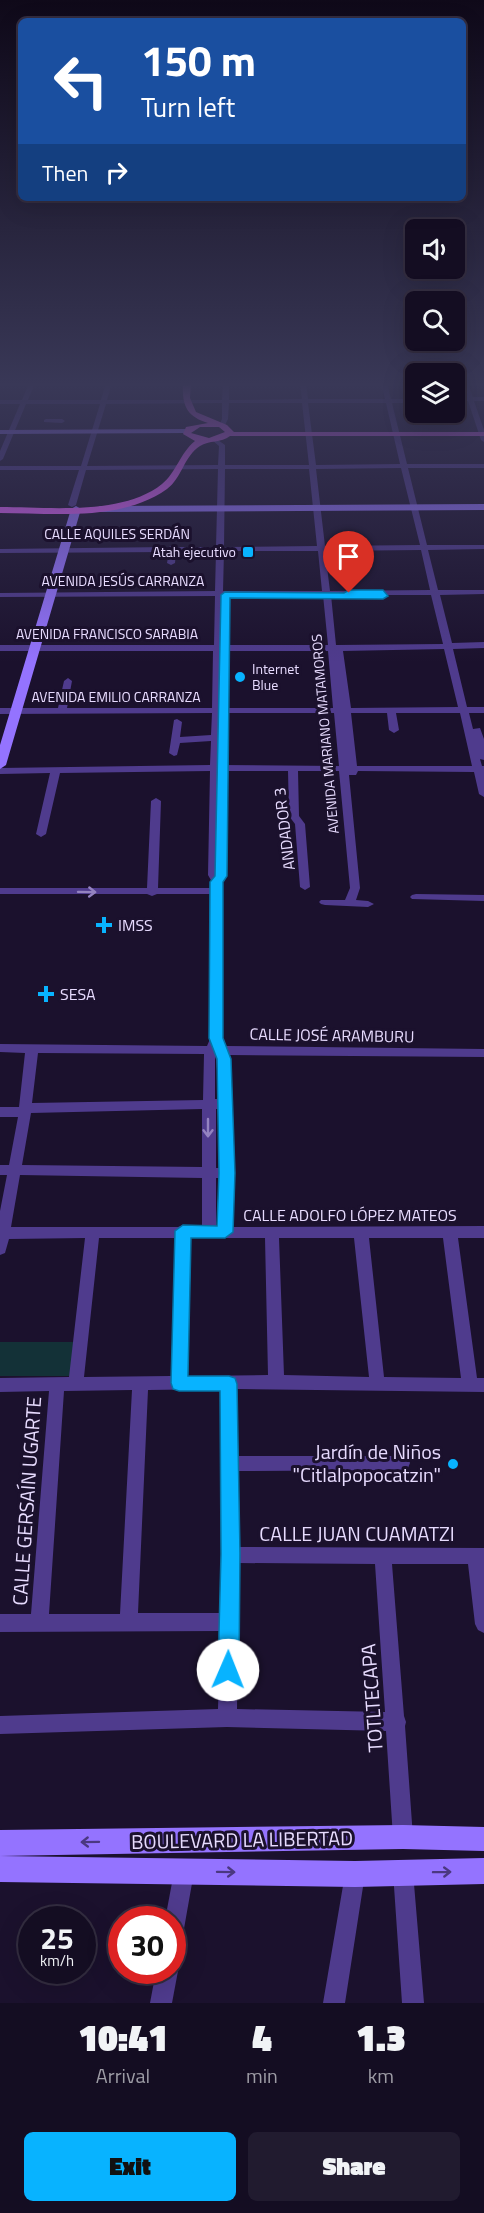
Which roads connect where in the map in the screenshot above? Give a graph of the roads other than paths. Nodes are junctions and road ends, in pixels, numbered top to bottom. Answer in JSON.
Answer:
{"nodes":[{"id":1,"x":84,"y":476,"type":"edge"},
{"id":2,"x":167,"y":476,"type":"edge"},
{"id":3,"x":171,"y":476,"type":"edge"},
{"id":4,"x":224,"y":476,"type":"edge"},
{"id":5,"x":316,"y":476,"type":"edge"},
{"id":6,"x":409,"y":476,"type":"edge"},
{"id":7,"x":144,"y":501,"type":"junction"},
{"id":8,"x":0,"y":505,"type":"edge"},
{"id":9,"x":223,"y":506,"type":"junction"},
{"id":10,"x":319,"y":506,"type":"junction"},
{"id":11,"x":416,"y":506,"type":"junction"},
{"id":12,"x":484,"y":506,"type":"edge"},
{"id":13,"x":98,"y":507,"type":"junction"},
{"id":14,"x":73,"y":509,"type":"junction"},
{"id":15,"x":0,"y":510,"type":"edge"},
{"id":16,"x":427,"y":547,"type":"junction"},
{"id":17,"x":484,"y":547,"type":"edge"},
{"id":18,"x":173,"y":548,"type":"junction"},
{"id":19,"x":225,"y":548,"type":"junction"},
{"id":20,"x":324,"y":548,"type":"junction"},
{"id":21,"x":5,"y":549,"type":"edge"},
{"id":22,"x":62,"y":549,"type":"junction"},
{"id":23,"x":171,"y":563,"type":"dead end"},
{"id":24,"x":0,"y":594,"type":"edge"},
{"id":25,"x":327,"y":594,"type":"junction"},
{"id":26,"x":439,"y":594,"type":"junction"},
{"id":27,"x":484,"y":594,"type":"edge"},
{"id":28,"x":47,"y":595,"type":"junction"},
{"id":29,"x":221,"y":595,"type":"junction"},
{"id":30,"x":451,"y":645,"type":"junction"},
{"id":31,"x":484,"y":645,"type":"edge"},
{"id":32,"x":0,"y":646,"type":"edge"},
{"id":33,"x":221,"y":646,"type":"junction"},
{"id":34,"x":336,"y":646,"type":"junction"},
{"id":35,"x":31,"y":647,"type":"junction"},
{"id":36,"x":339,"y":678,"type":"junction"},
{"id":37,"x":68,"y":681,"type":"dead end"},
{"id":38,"x":219,"y":710,"type":"junction"},
{"id":39,"x":348,"y":710,"type":"junction"},
{"id":40,"x":391,"y":710,"type":"junction"},
{"id":41,"x":468,"y":710,"type":"junction"},
{"id":42,"x":484,"y":710,"type":"edge"},
{"id":43,"x":8,"y":711,"type":"edge"},
{"id":44,"x":62,"y":711,"type":"junction"},
{"id":45,"x":337,"y":711,"type":"junction"},
{"id":46,"x":177,"y":722,"type":"dead end"},
{"id":47,"x":394,"y":730,"type":"dead end"},
{"id":48,"x":215,"y":735,"type":"junction"},
{"id":49,"x":176,"y":736,"type":"junction"},
{"id":50,"x":345,"y":738,"type":"junction"},
{"id":51,"x":475,"y":738,"type":"junction"},
{"id":52,"x":2,"y":739,"type":"edge"},
{"id":53,"x":174,"y":753,"type":"dead end"},
{"id":54,"x":484,"y":758,"type":"edge"},
{"id":55,"x":0,"y":765,"type":"edge"},
{"id":56,"x":219,"y":770,"type":"junction"},
{"id":57,"x":348,"y":770,"type":"junction"},
{"id":58,"x":293,"y":771,"type":"junction"},
{"id":59,"x":481,"y":771,"type":"edge"},
{"id":60,"x":0,"y":773,"type":"edge"},
{"id":61,"x":56,"y":773,"type":"junction"},
{"id":62,"x":484,"y":794,"type":"edge"},
{"id":63,"x":156,"y":801,"type":"dead end"},
{"id":64,"x":41,"y":834,"type":"dead end"},
{"id":65,"x":217,"y":886,"type":"junction"},
{"id":66,"x":305,"y":887,"type":"dead end"},
{"id":67,"x":0,"y":891,"type":"edge"},
{"id":68,"x":152,"y":893,"type":"junction"},
{"id":69,"x":416,"y":897,"type":"dead end"},
{"id":70,"x":484,"y":898,"type":"edge"},
{"id":71,"x":325,"y":902,"type":"dead end"},
{"id":72,"x":349,"y":903,"type":"junction"},
{"id":73,"x":368,"y":904,"type":"dead end"},
{"id":74,"x":216,"y":1046,"type":"junction"},
{"id":75,"x":0,"y":1048,"type":"edge"},
{"id":76,"x":32,"y":1048,"type":"junction"},
{"id":77,"x":484,"y":1053,"type":"edge"},
{"id":78,"x":208,"y":1104,"type":"junction"},
{"id":79,"x":225,"y":1104,"type":"junction"},
{"id":80,"x":25,"y":1110,"type":"junction"},
{"id":81,"x":0,"y":1112,"type":"edge"},
{"id":82,"x":0,"y":1170,"type":"edge"},
{"id":83,"x":15,"y":1171,"type":"junction"},
{"id":84,"x":208,"y":1172,"type":"junction"},
{"id":85,"x":227,"y":1173,"type":"junction"},
{"id":86,"x":183,"y":1231,"type":"junction"},
{"id":87,"x":93,"y":1232,"type":"junction"},
{"id":88,"x":209,"y":1232,"type":"junction"},
{"id":89,"x":225,"y":1232,"type":"junction"},
{"id":90,"x":484,"y":1232,"type":"edge"},
{"id":91,"x":1,"y":1233,"type":"edge"},
{"id":92,"x":272,"y":1233,"type":"junction"},
{"id":93,"x":361,"y":1233,"type":"junction"},
{"id":94,"x":450,"y":1233,"type":"junction"},
{"id":95,"x":0,"y":1248,"type":"edge"},
{"id":96,"x":276,"y":1382,"type":"junction"},
{"id":97,"x":57,"y":1383,"type":"junction"},
{"id":98,"x":76,"y":1383,"type":"junction"},
{"id":99,"x":179,"y":1383,"type":"junction"},
{"id":100,"x":377,"y":1383,"type":"junction"},
{"id":101,"x":140,"y":1384,"type":"junction"},
{"id":102,"x":229,"y":1384,"type":"junction"},
{"id":103,"x":0,"y":1385,"type":"edge"},
{"id":104,"x":477,"y":1385,"type":"edge"},
{"id":105,"x":402,"y":1463,"type":"dead end"},
{"id":106,"x":228,"y":1464,"type":"junction"},
{"id":107,"x":231,"y":1554,"type":"junction"},
{"id":108,"x":383,"y":1555,"type":"junction"},
{"id":109,"x":480,"y":1556,"type":"edge"},
{"id":110,"x":129,"y":1621,"type":"junction"},
{"id":111,"x":39,"y":1622,"type":"junction"},
{"id":112,"x":229,"y":1622,"type":"junction"},
{"id":113,"x":0,"y":1623,"type":"edge"},
{"id":114,"x":484,"y":1624,"type":"edge"},
{"id":115,"x":227,"y":1718,"type":"junction"},
{"id":116,"x":397,"y":1722,"type":"junction"},
{"id":117,"x":0,"y":1725,"type":"edge"},
{"id":118,"x":403,"y":1837,"type":"junction"},
{"id":119,"x":484,"y":1839,"type":"edge"},
{"id":120,"x":0,"y":1844,"type":"edge"},
{"id":121,"x":0,"y":1869,"type":"edge"},
{"id":122,"x":484,"y":1871,"type":"edge"},
{"id":123,"x":184,"y":1872,"type":"junction"},
{"id":124,"x":403,"y":1872,"type":"junction"},
{"id":125,"x":355,"y":1874,"type":"junction"},
{"id":126,"x":178,"y":1906,"type":"edge"},
{"id":127,"x":165,"y":1984,"type":"edge"},
{"id":128,"x":161,"y":2003,"type":"edge"},
{"id":129,"x":334,"y":2003,"type":"edge"},
{"id":130,"x":413,"y":2003,"type":"edge"}],
"edges":[{"from":1,"to":14,"type":"street"},
{"from":2,"to":13,"type":"main road"},
{"from":3,"to":7,"type":"main road"},
{"from":4,"to":9,"type":"street"},
{"from":5,"to":10,"type":"street","name":"AVENIDA MARIANO MATAMOROS"},
{"from":6,"to":11,"type":"street"},
{"from":7,"to":9,"type":"main road"},
{"from":7,"to":13,"type":"main road"},
{"from":8,"to":14,"type":"main road"},
{"from":9,"to":10,"type":"main road"},
{"from":9,"to":13,"type":"main road"},
{"from":9,"to":19,"type":"street"},
{"from":10,"to":11,"type":"main road"},
{"from":10,"to":20,"type":"street","name":"AVENIDA MARIANO MATAMOROS"},
{"from":11,"to":12,"type":"main road"},
{"from":11,"to":16,"type":"street"},
{"from":13,"to":14,"type":"main road"},
{"from":14,"to":15,"type":"main road"},
{"from":14,"to":22,"type":"main road"},
{"from":16,"to":17,"type":"street","name":"CALLE AQUILES SERDÁN"},
{"from":16,"to":20,"type":"street","name":"CALLE AQUILES SERDÁN"},
{"from":16,"to":26,"type":"street"},
{"from":18,"to":19,"type":"street","name":"CALLE AQUILES SERDÁN"},
{"from":18,"to":22,"type":"street","name":"CALLE AQUILES SERDÁN"},
{"from":18,"to":23,"type":"street"},
{"from":19,"to":20,"type":"street","name":"CALLE AQUILES SERDÁN"},
{"from":19,"to":29,"type":"street"},
{"from":20,"to":25,"type":"street","name":"AVENIDA MARIANO MATAMOROS"},
{"from":21,"to":22,"type":"street","name":"CALLE AQUILES SERDÁN"},
{"from":22,"to":28,"type":"main road"},
{"from":24,"to":28,"type":"street","name":"AVENIDA JESÚS CARRANZA"},
{"from":25,"to":26,"type":"street","name":"AVENIDA JESÚS CARRANZA"},
{"from":25,"to":29,"type":"street","name":"AVENIDA JESÚS CARRANZA"},
{"from":25,"to":34,"type":"street","name":"AVENIDA MARIANO MATAMOROS"},
{"from":26,"to":27,"type":"street","name":"AVENIDA JESÚS CARRANZA"},
{"from":26,"to":30,"type":"street"},
{"from":28,"to":29,"type":"street","name":"AVENIDA JESÚS CARRANZA"},
{"from":28,"to":35,"type":"main road"},
{"from":29,"to":33,"type":"street"},
{"from":30,"to":31,"type":"street","name":"AVENIDA FRANCISCO SARABIA"},
{"from":30,"to":34,"type":"street","name":"AVENIDA FRANCISCO SARABIA"},
{"from":30,"to":41,"type":"street"},
{"from":32,"to":35,"type":"street","name":"AVENIDA FRANCISCO SARABIA"},
{"from":33,"to":34,"type":"street","name":"AVENIDA FRANCISCO SARABIA"},
{"from":33,"to":35,"type":"street","name":"AVENIDA FRANCISCO SARABIA"},
{"from":33,"to":38,"type":"street"},
{"from":34,"to":36,"type":"street","name":"AVENIDA MARIANO MATAMOROS"},
{"from":35,"to":43,"type":"main road"},
{"from":36,"to":39,"type":"street","name":"AVENIDA MARIANO MATAMOROS"},
{"from":36,"to":45,"type":"street","name":"AVENIDA MARIANO MATAMOROS"},
{"from":37,"to":44,"type":"street"},
{"from":38,"to":44,"type":"street","name":"AVENIDA EMILIO CARRANZA"},
{"from":38,"to":45,"type":"street","name":"AVENIDA EMILIO CARRANZA"},
{"from":38,"to":48,"type":"street"},
{"from":38,"to":56,"type":"street"},
{"from":39,"to":40,"type":"street","name":"AVENIDA EMILIO CARRANZA"},
{"from":39,"to":45,"type":"street","name":"AVENIDA EMILIO CARRANZA"},
{"from":39,"to":50,"type":"street","name":"AVENIDA MARIANO MATAMOROS"},
{"from":40,"to":41,"type":"street","name":"AVENIDA EMILIO CARRANZA"},
{"from":40,"to":47,"type":"street"},
{"from":41,"to":42,"type":"street","name":"AVENIDA EMILIO CARRANZA"},
{"from":41,"to":51,"type":"street"},
{"from":43,"to":44,"type":"street","name":"AVENIDA EMILIO CARRANZA"},
{"from":43,"to":52,"type":"main road"},
{"from":45,"to":50,"type":"street","name":"AVENIDA MARIANO MATAMOROS"},
{"from":46,"to":49,"type":"street"},
{"from":48,"to":49,"type":"street"},
{"from":48,"to":56,"type":"street"},
{"from":49,"to":53,"type":"street"},
{"from":50,"to":57,"type":"street","name":"AVENIDA MARIANO MATAMOROS"},
{"from":51,"to":54,"type":"street"},
{"from":51,"to":59,"type":"street"},
{"from":52,"to":55,"type":"main road"},
{"from":56,"to":58,"type":"street"},
{"from":56,"to":61,"type":"street"},
{"from":56,"to":65,"type":"street"},
{"from":57,"to":58,"type":"street"},
{"from":57,"to":59,"type":"street"},
{"from":57,"to":72,"type":"street","name":"AVENIDA MARIANO MATAMOROS"},
{"from":58,"to":66,"type":"street","name":"ANDADOR 3"},
{"from":59,"to":62,"type":"street"},
{"from":60,"to":61,"type":"street"},
{"from":61,"to":64,"type":"street"},
{"from":63,"to":68,"type":"street"},
{"from":65,"to":68,"type":"street"},
{"from":65,"to":74,"type":"street"},
{"from":67,"to":68,"type":"street","one_way":true},
{"from":69,"to":70,"type":"street"},
{"from":71,"to":72,"type":"street"},
{"from":72,"to":73,"type":"street"},
{"from":74,"to":76,"type":"street","name":"CALLE JOSÉ ARAMBURU"},
{"from":74,"to":77,"type":"street","name":"CALLE JOSÉ ARAMBURU"},
{"from":74,"to":78,"type":"street"},
{"from":74,"to":79,"type":"street"},
{"from":75,"to":76,"type":"street","name":"CALLE JOSÉ ARAMBURU"},
{"from":76,"to":80,"type":"street"},
{"from":78,"to":79,"type":"street"},
{"from":78,"to":80,"type":"street"},
{"from":78,"to":84,"type":"street","one_way":true},
{"from":79,"to":85,"type":"street"},
{"from":80,"to":81,"type":"street"},
{"from":80,"to":83,"type":"street"},
{"from":82,"to":83,"type":"street"},
{"from":83,"to":84,"type":"street"},
{"from":83,"to":91,"type":"street"},
{"from":84,"to":85,"type":"street"},
{"from":84,"to":88,"type":"street"},
{"from":85,"to":89,"type":"street"},
{"from":86,"to":87,"type":"street","name":"CALLE ADOLFO LÓPEZ MATEOS"},
{"from":86,"to":88,"type":"street","name":"CALLE ADOLFO LÓPEZ MATEOS"},
{"from":86,"to":99,"type":"street"},
{"from":87,"to":91,"type":"street","name":"CALLE ADOLFO LÓPEZ MATEOS"},
{"from":87,"to":98,"type":"street"},
{"from":88,"to":89,"type":"street","name":"CALLE ADOLFO LÓPEZ MATEOS"},
{"from":89,"to":92,"type":"street","name":"CALLE ADOLFO LÓPEZ MATEOS"},
{"from":90,"to":94,"type":"street","name":"CALLE ADOLFO LÓPEZ MATEOS"},
{"from":91,"to":95,"type":"street"},
{"from":92,"to":93,"type":"street","name":"CALLE ADOLFO LÓPEZ MATEOS"},
{"from":92,"to":96,"type":"street"},
{"from":93,"to":94,"type":"street","name":"CALLE ADOLFO LÓPEZ MATEOS"},
{"from":93,"to":100,"type":"street"},
{"from":94,"to":104,"type":"street"},
{"from":96,"to":100,"type":"street"},
{"from":96,"to":102,"type":"street"},
{"from":97,"to":98,"type":"street"},
{"from":97,"to":103,"type":"street"},
{"from":97,"to":111,"type":"street","name":"CALLE GERSAÍN UGARTE"},
{"from":98,"to":101,"type":"street"},
{"from":99,"to":101,"type":"street"},
{"from":99,"to":102,"type":"street"},
{"from":100,"to":104,"type":"street"},
{"from":101,"to":110,"type":"street"},
{"from":102,"to":106,"type":"street"},
{"from":105,"to":106,"type":"street"},
{"from":106,"to":107,"type":"street"},
{"from":107,"to":108,"type":"street","name":"CALLE JUAN CUAMATZI"},
{"from":107,"to":112,"type":"street"},
{"from":108,"to":109,"type":"street","name":"CALLE JUAN CUAMATZI"},
{"from":108,"to":116,"type":"street","name":"TOTLTECAPA"},
{"from":109,"to":114,"type":"street"},
{"from":110,"to":111,"type":"street"},
{"from":110,"to":112,"type":"street"},
{"from":111,"to":113,"type":"street"},
{"from":112,"to":115,"type":"street"},
{"from":115,"to":116,"type":"street"},
{"from":115,"to":117,"type":"street"},
{"from":116,"to":118,"type":"street","name":"TOTLTECAPA"},
{"from":118,"to":119,"type":"main road","name":"BOULEVARD LA LIBERTAD"},
{"from":118,"to":120,"type":"main road","name":"BOULEVARD LA LIBERTAD","one_way":true},
{"from":121,"to":123,"type":"main road","name":"BOULEVARD LA LIBERTAD"},
{"from":124,"to":122,"type":"main road","name":"BOULEVARD LA LIBERTAD","one_way":true},
{"from":123,"to":125,"type":"main road","name":"BOULEVARD LA LIBERTAD","one_way":true},
{"from":123,"to":126,"type":"street"},
{"from":124,"to":125,"type":"main road","name":"BOULEVARD LA LIBERTAD"},
{"from":124,"to":130,"type":"street"},
{"from":125,"to":129,"type":"street"},
{"from":127,"to":128,"type":"street"}]}
